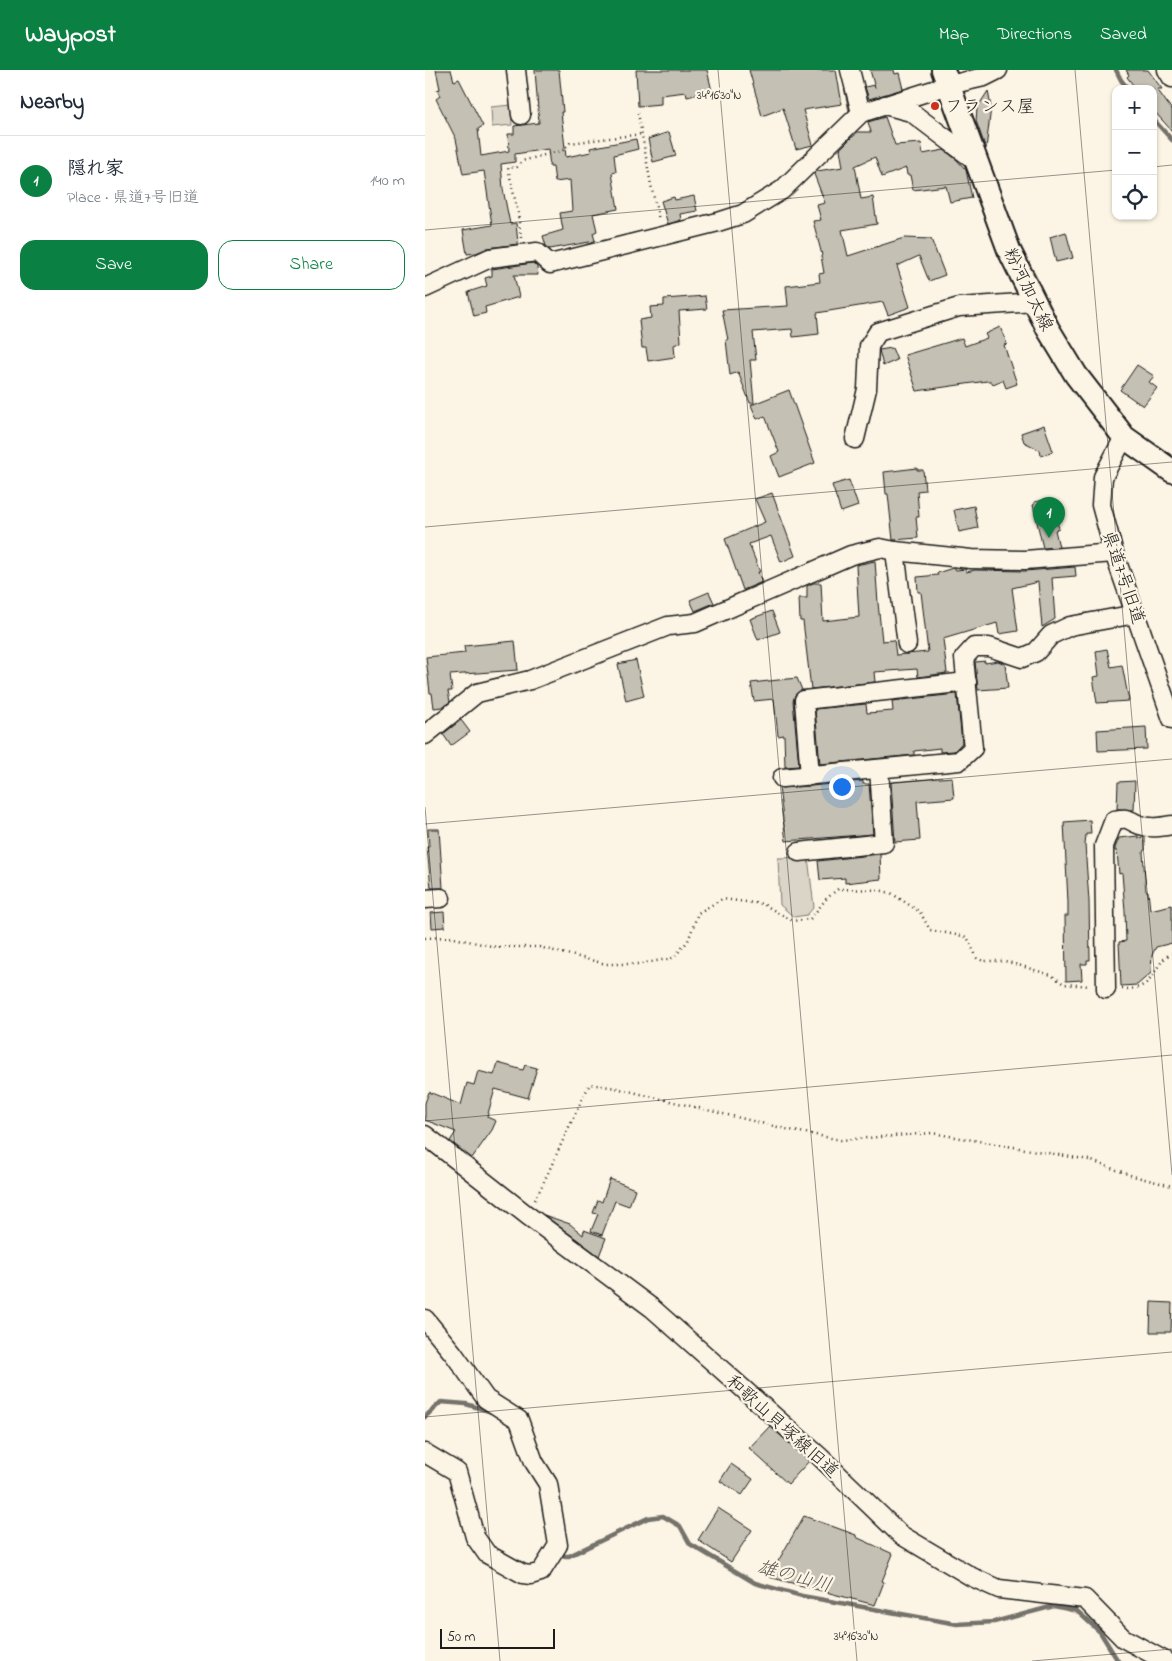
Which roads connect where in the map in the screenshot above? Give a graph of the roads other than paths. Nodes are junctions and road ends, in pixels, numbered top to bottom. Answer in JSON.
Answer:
{"nodes":[{"id":1,"x":516,"y":70,"type":"edge"},
{"id":2,"x":850,"y":70,"type":"edge"},
{"id":3,"x":998,"y":70,"type":"edge"},
{"id":4,"x":1167,"y":70,"type":"edge"},
{"id":5,"x":946,"y":78,"type":"edge"},
{"id":6,"x":1172,"y":78,"type":"edge"},
{"id":7,"x":885,"y":105,"type":"junction"},
{"id":8,"x":861,"y":113,"type":"junction"},
{"id":9,"x":521,"y":115,"type":"dead end"},
{"id":10,"x":977,"y":162,"type":"junction"},
{"id":11,"x":425,"y":288,"type":"edge"},
{"id":12,"x":1035,"y":302,"type":"junction"},
{"id":13,"x":1125,"y":437,"type":"junction"},
{"id":14,"x":855,"y":439,"type":"dead end"},
{"id":15,"x":1172,"y":471,"type":"edge"},
{"id":16,"x":895,"y":551,"type":"junction"},
{"id":17,"x":1114,"y":553,"type":"junction"},
{"id":18,"x":1136,"y":614,"type":"junction"},
{"id":19,"x":907,"y":644,"type":"dead end"},
{"id":20,"x":967,"y":682,"type":"junction"},
{"id":21,"x":1172,"y":719,"type":"edge"},
{"id":22,"x":425,"y":735,"type":"edge"},
{"id":23,"x":879,"y":769,"type":"junction"},
{"id":24,"x":810,"y":776,"type":"junction"},
{"id":25,"x":783,"y":778,"type":"dead end"},
{"id":26,"x":1172,"y":825,"type":"edge"},
{"id":27,"x":799,"y":852,"type":"dead end"},
{"id":28,"x":1106,"y":989,"type":"road end"},
{"id":29,"x":425,"y":1135,"type":"edge"},
{"id":30,"x":425,"y":1320,"type":"edge"},
{"id":31,"x":425,"y":1452,"type":"edge"},
{"id":32,"x":1165,"y":1661,"type":"edge"}],
"edges":[{"from":1,"to":9,"type":"street"},
{"from":2,"to":8,"type":"street"},
{"from":3,"to":5,"type":"street"},
{"from":4,"to":6,"type":"street"},
{"from":5,"to":7,"type":"street"},
{"from":5,"to":10,"type":"main road","name":"粉河加太線"},
{"from":7,"to":8,"type":"street"},
{"from":7,"to":10,"type":"street"},
{"from":8,"to":11,"type":"street"},
{"from":10,"to":12,"type":"main road","name":"粉河加太線"},
{"from":12,"to":13,"type":"main road","name":"粉河加太線"},
{"from":12,"to":14,"type":"street"},
{"from":13,"to":15,"type":"main road","name":"粉河加太線"},
{"from":13,"to":17,"type":"street","name":"県道7号旧道"},
{"from":16,"to":17,"type":"street"},
{"from":16,"to":19,"type":"street"},
{"from":16,"to":22,"type":"street"},
{"from":17,"to":18,"type":"street","name":"県道7号旧道"},
{"from":18,"to":20,"type":"street"},
{"from":18,"to":21,"type":"street","name":"県道7号旧道"},
{"from":20,"to":23,"type":"street"},
{"from":20,"to":24,"type":"street"},
{"from":23,"to":24,"type":"street"},
{"from":23,"to":27,"type":"street"},
{"from":24,"to":25,"type":"street"},
{"from":26,"to":28,"type":"street"},
{"from":29,"to":32,"type":"street","name":"和歌山貝塚線旧道"},
{"from":30,"to":31,"type":"street"}]}
